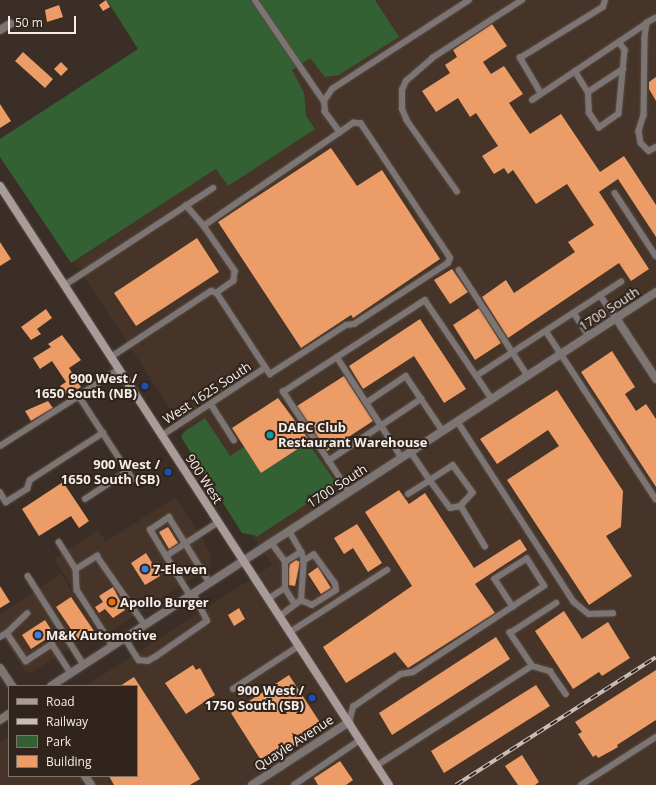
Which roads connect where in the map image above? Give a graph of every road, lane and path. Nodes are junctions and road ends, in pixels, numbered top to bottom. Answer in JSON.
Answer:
{"nodes":[{"id":1,"x":255,"y":0,"type":"edge"},
{"id":2,"x":469,"y":0,"type":"edge"},
{"id":3,"x":522,"y":0,"type":"edge"},
{"id":4,"x":605,"y":0,"type":"edge"},
{"id":5,"x":656,"y":18,"type":"edge"},
{"id":6,"x":647,"y":23,"type":"junction"},
{"id":7,"x":10,"y":24,"type":"dead end"},
{"id":8,"x":0,"y":30,"type":"edge"},
{"id":9,"x":619,"y":42,"type":"junction"},
{"id":10,"x":623,"y":68,"type":"junction"},
{"id":11,"x":574,"y":72,"type":"junction"},
{"id":12,"x":588,"y":92,"type":"junction"},
{"id":13,"x":541,"y":94,"type":"junction"},
{"id":14,"x":532,"y":100,"type":"dead end"},
{"id":15,"x":324,"y":101,"type":"junction"},
{"id":16,"x":340,"y":133,"type":"junction"},
{"id":17,"x":656,"y":147,"type":"edge"},
{"id":18,"x":0,"y":186,"type":"edge"},
{"id":19,"x":213,"y":188,"type":"dead end"},
{"id":20,"x":457,"y":192,"type":"dead end"},
{"id":21,"x":616,"y":193,"type":"dead end"},
{"id":22,"x":186,"y":205,"type":"junction"},
{"id":23,"x":204,"y":226,"type":"junction"},
{"id":24,"x":656,"y":256,"type":"edge"},
{"id":25,"x":459,"y":270,"type":"dead end"},
{"id":26,"x":621,"y":282,"type":"dead end"},
{"id":27,"x":65,"y":285,"type":"junction"},
{"id":28,"x":656,"y":292,"type":"edge"},
{"id":29,"x":217,"y":293,"type":"junction"},
{"id":30,"x":600,"y":295,"type":"junction"},
{"id":31,"x":574,"y":313,"type":"junction"},
{"id":32,"x":616,"y":318,"type":"junction"},
{"id":33,"x":546,"y":331,"type":"junction"},
{"id":34,"x":589,"y":336,"type":"junction"},
{"id":35,"x":513,"y":352,"type":"junction"},
{"id":36,"x":561,"y":354,"type":"junction"},
{"id":37,"x":111,"y":357,"type":"junction"},
{"id":38,"x":337,"y":357,"type":"junction"},
{"id":39,"x":265,"y":368,"type":"junction"},
{"id":40,"x":119,"y":370,"type":"junction"},
{"id":41,"x":476,"y":376,"type":"junction"},
{"id":42,"x":528,"y":376,"type":"junction"},
{"id":43,"x":656,"y":379,"type":"edge"},
{"id":44,"x":79,"y":396,"type":"junction"},
{"id":45,"x":421,"y":399,"type":"junction"},
{"id":46,"x":492,"y":400,"type":"junction"},
{"id":47,"x":366,"y":403,"type":"junction"},
{"id":48,"x":211,"y":404,"type":"junction"},
{"id":49,"x":458,"y":422,"type":"junction"},
{"id":50,"x":381,"y":426,"type":"junction"},
{"id":51,"x":443,"y":431,"type":"junction"},
{"id":52,"x":103,"y":433,"type":"junction"},
{"id":53,"x":161,"y":436,"type":"junction"},
{"id":54,"x":234,"y":440,"type":"dead end"},
{"id":55,"x":0,"y":446,"type":"edge"},
{"id":56,"x":411,"y":452,"type":"junction"},
{"id":57,"x":402,"y":458,"type":"junction"},
{"id":58,"x":328,"y":461,"type":"junction"},
{"id":59,"x":128,"y":471,"type":"junction"},
{"id":60,"x":133,"y":479,"type":"dead end"},
{"id":61,"x":430,"y":480,"type":"junction"},
{"id":62,"x":0,"y":492,"type":"edge"},
{"id":63,"x":349,"y":492,"type":"junction"},
{"id":64,"x":408,"y":494,"type":"dead end"},
{"id":65,"x":85,"y":499,"type":"dead end"},
{"id":66,"x":656,"y":499,"type":"edge"},
{"id":67,"x":461,"y":506,"type":"junction"},
{"id":68,"x":217,"y":523,"type":"junction"},
{"id":69,"x":290,"y":531,"type":"junction"},
{"id":70,"x":59,"y":542,"type":"dead end"},
{"id":71,"x":186,"y":543,"type":"junction"},
{"id":72,"x":271,"y":543,"type":"junction"},
{"id":73,"x":485,"y":546,"type":"dead end"},
{"id":74,"x":301,"y":552,"type":"junction"},
{"id":75,"x":166,"y":556,"type":"junction"},
{"id":76,"x":304,"y":561,"type":"junction"},
{"id":77,"x":243,"y":562,"type":"junction"},
{"id":78,"x":284,"y":562,"type":"junction"},
{"id":79,"x":76,"y":569,"type":"junction"},
{"id":80,"x":387,"y":570,"type":"dead end"},
{"id":81,"x":28,"y":576,"type":"dead end"},
{"id":82,"x":210,"y":583,"type":"junction"},
{"id":83,"x":285,"y":588,"type":"junction"},
{"id":84,"x":192,"y":595,"type":"junction"},
{"id":85,"x":268,"y":599,"type":"junction"},
{"id":86,"x":298,"y":602,"type":"junction"},
{"id":87,"x":556,"y":603,"type":"dead end"},
{"id":88,"x":513,"y":607,"type":"junction"},
{"id":89,"x":613,"y":613,"type":"dead end"},
{"id":90,"x":27,"y":614,"type":"dead end"},
{"id":91,"x":280,"y":616,"type":"junction"},
{"id":92,"x":145,"y":625,"type":"junction"},
{"id":93,"x":290,"y":632,"type":"junction"},
{"id":94,"x":7,"y":633,"type":"junction"},
{"id":95,"x":0,"y":637,"type":"edge"},
{"id":96,"x":125,"y":638,"type":"junction"},
{"id":97,"x":113,"y":646,"type":"junction"},
{"id":98,"x":299,"y":646,"type":"junction"},
{"id":99,"x":84,"y":665,"type":"junction"},
{"id":100,"x":532,"y":666,"type":"junction"},
{"id":101,"x":0,"y":668,"type":"edge"},
{"id":102,"x":71,"y":673,"type":"junction"},
{"id":103,"x":11,"y":685,"type":"edge"},
{"id":104,"x":53,"y":685,"type":"edge"},
{"id":105,"x":233,"y":689,"type":"dead end"},
{"id":106,"x":566,"y":694,"type":"dead end"},
{"id":107,"x":349,"y":722,"type":"junction"},
{"id":108,"x":656,"y":736,"type":"edge"},
{"id":109,"x":360,"y":740,"type":"junction"},
{"id":110,"x":376,"y":766,"type":"junction"},
{"id":111,"x":254,"y":784,"type":"edge"},
{"id":112,"x":294,"y":785,"type":"edge"},
{"id":113,"x":388,"y":785,"type":"edge"},
{"id":114,"x":581,"y":785,"type":"edge"}],
"edges":[{"from":1,"to":15,"type":"lane"},
{"from":2,"to":15,"type":"lane"},
{"from":3,"to":20,"type":"lane"},
{"from":4,"to":13,"type":"lane"},
{"from":5,"to":6,"type":"lane"},
{"from":6,"to":9,"type":"lane"},
{"from":6,"to":17,"type":"lane"},
{"from":7,"to":8,"type":"street"},
{"from":9,"to":10,"type":"lane"},
{"from":9,"to":11,"type":"lane"},
{"from":10,"to":12,"type":"lane"},
{"from":10,"to":12,"type":"lane"},
{"from":11,"to":12,"type":"lane"},
{"from":11,"to":13,"type":"lane"},
{"from":13,"to":14,"type":"lane"},
{"from":15,"to":16,"type":"lane"},
{"from":16,"to":23,"type":"lane"},
{"from":16,"to":39,"type":"lane"},
{"from":18,"to":27,"type":"main road","name":"900 West"},
{"from":19,"to":22,"type":"lane"},
{"from":21,"to":24,"type":"lane"},
{"from":22,"to":23,"type":"lane"},
{"from":22,"to":27,"type":"lane"},
{"from":23,"to":29,"type":"lane"},
{"from":25,"to":35,"type":"lane"},
{"from":26,"to":30,"type":"lane"},
{"from":27,"to":37,"type":"main road","name":"900 West"},
{"from":28,"to":32,"type":"street","name":"1700 South"},
{"from":29,"to":37,"type":"lane"},
{"from":29,"to":39,"type":"lane"},
{"from":30,"to":31,"type":"lane"},
{"from":30,"to":32,"type":"lane"},
{"from":31,"to":33,"type":"lane"},
{"from":31,"to":34,"type":"lane"},
{"from":32,"to":34,"type":"street","name":"1700 South"},
{"from":32,"to":43,"type":"street"},
{"from":33,"to":35,"type":"lane"},
{"from":33,"to":36,"type":"lane"},
{"from":34,"to":36,"type":"street","name":"1700 South"},
{"from":35,"to":41,"type":"lane"},
{"from":35,"to":42,"type":"lane"},
{"from":36,"to":42,"type":"street","name":"1700 South"},
{"from":36,"to":66,"type":"lane"},
{"from":37,"to":40,"type":"main road","name":"900 West"},
{"from":38,"to":41,"type":"lane"},
{"from":38,"to":47,"type":"lane"},
{"from":38,"to":58,"type":"lane"},
{"from":39,"to":48,"type":"lane","name":"West 1625 South"},
{"from":40,"to":44,"type":"lane"},
{"from":40,"to":53,"type":"main road","name":"900 West"},
{"from":41,"to":46,"type":"lane"},
{"from":42,"to":46,"type":"street","name":"1700 South"},
{"from":44,"to":52,"type":"lane"},
{"from":44,"to":55,"type":"lane"},
{"from":45,"to":47,"type":"lane"},
{"from":45,"to":50,"type":"lane"},
{"from":45,"to":51,"type":"lane"},
{"from":46,"to":49,"type":"street","name":"1700 South"},
{"from":47,"to":50,"type":"lane"},
{"from":48,"to":53,"type":"lane","name":"West 1625 South"},
{"from":48,"to":54,"type":"lane"},
{"from":49,"to":51,"type":"street","name":"1700 South"},
{"from":49,"to":89,"type":"lane"},
{"from":50,"to":57,"type":"lane"},
{"from":50,"to":58,"type":"lane"},
{"from":51,"to":56,"type":"street","name":"1700 South"},
{"from":52,"to":59,"type":"lane"},
{"from":52,"to":62,"type":"lane"},
{"from":53,"to":68,"type":"main road","name":"900 West"},
{"from":56,"to":57,"type":"street","name":"1700 South"},
{"from":56,"to":61,"type":"lane"},
{"from":57,"to":63,"type":"street","name":"1700 South"},
{"from":58,"to":63,"type":"lane"},
{"from":59,"to":60,"type":"lane"},
{"from":59,"to":65,"type":"lane"},
{"from":61,"to":64,"type":"lane"},
{"from":61,"to":67,"type":"lane"},
{"from":61,"to":67,"type":"lane"},
{"from":63,"to":69,"type":"street","name":"1700 South"},
{"from":67,"to":73,"type":"lane"},
{"from":68,"to":71,"type":"lane"},
{"from":68,"to":77,"type":"main road","name":"900 West"},
{"from":69,"to":72,"type":"street","name":"1700 South"},
{"from":69,"to":74,"type":"lane"},
{"from":70,"to":79,"type":"lane"},
{"from":71,"to":75,"type":"lane"},
{"from":71,"to":75,"type":"lane"},
{"from":71,"to":82,"type":"lane"},
{"from":72,"to":77,"type":"street","name":"1700 South"},
{"from":72,"to":78,"type":"lane"},
{"from":74,"to":76,"type":"lane"},
{"from":74,"to":78,"type":"lane"},
{"from":75,"to":84,"type":"lane"},
{"from":76,"to":86,"type":"lane"},
{"from":76,"to":86,"type":"lane"},
{"from":77,"to":82,"type":"street","name":"1700 South"},
{"from":77,"to":85,"type":"main road","name":"900 West"},
{"from":78,"to":83,"type":"lane"},
{"from":79,"to":92,"type":"lane"},
{"from":79,"to":97,"type":"lane"},
{"from":80,"to":93,"type":"lane"},
{"from":81,"to":99,"type":"lane"},
{"from":82,"to":84,"type":"street","name":"1700 South"},
{"from":83,"to":85,"type":"lane"},
{"from":83,"to":86,"type":"lane"},
{"from":84,"to":92,"type":"street","name":"1700 South"},
{"from":84,"to":96,"type":"lane"},
{"from":85,"to":91,"type":"main road","name":"900 West"},
{"from":86,"to":91,"type":"lane"},
{"from":87,"to":100,"type":"lane"},
{"from":88,"to":88,"type":"lane"},
{"from":88,"to":107,"type":"lane"},
{"from":90,"to":94,"type":"lane"},
{"from":91,"to":93,"type":"main road","name":"900 West"},
{"from":92,"to":96,"type":"street","name":"1700 South"},
{"from":93,"to":98,"type":"main road","name":"900 West"},
{"from":94,"to":95,"type":"lane"},
{"from":94,"to":102,"type":"lane"},
{"from":96,"to":97,"type":"street","name":"1700 South"},
{"from":97,"to":99,"type":"street","name":"1700 South"},
{"from":98,"to":105,"type":"lane"},
{"from":98,"to":107,"type":"main road","name":"900 West"},
{"from":99,"to":102,"type":"street","name":"1700 South"},
{"from":100,"to":106,"type":"lane"},
{"from":100,"to":110,"type":"lane"},
{"from":101,"to":103,"type":"street"},
{"from":102,"to":104,"type":"street","name":"1700 South"},
{"from":107,"to":109,"type":"main road","name":"900 West"},
{"from":107,"to":111,"type":"street","name":"Quayle Avenue"},
{"from":108,"to":114,"type":"lane"},
{"from":109,"to":110,"type":"main road","name":"900 West"},
{"from":109,"to":112,"type":"lane"},
{"from":110,"to":113,"type":"main road","name":"900 West"}]}
